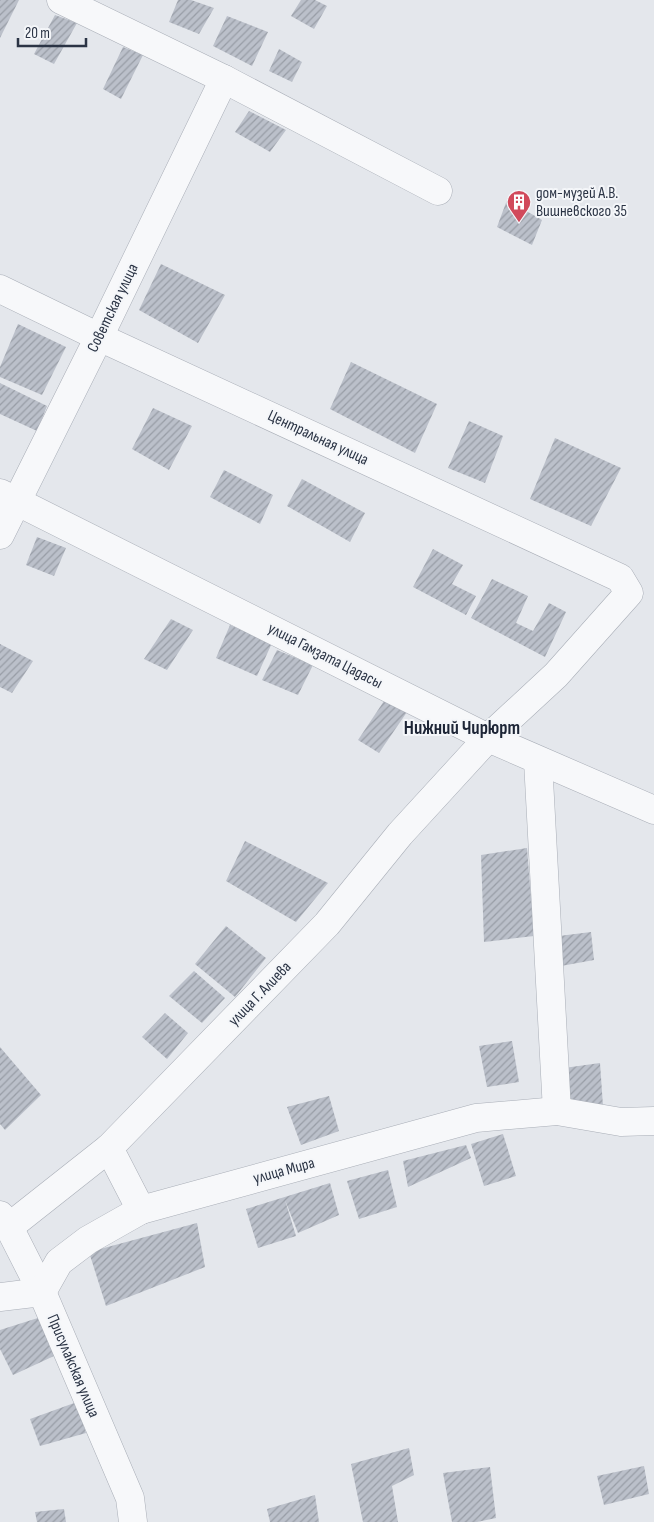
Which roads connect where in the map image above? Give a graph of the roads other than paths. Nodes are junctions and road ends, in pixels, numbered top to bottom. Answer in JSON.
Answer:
{"nodes":[{"id":1,"x":61,"y":0,"type":"edge"},
{"id":2,"x":224,"y":79,"type":"junction"},
{"id":3,"x":438,"y":191,"type":"dead end"},
{"id":4,"x":0,"y":289,"type":"edge"},
{"id":5,"x":99,"y":337,"type":"junction"},
{"id":6,"x":8,"y":497,"type":"edge"},
{"id":7,"x":0,"y":535,"type":"edge"},
{"id":8,"x":629,"y":593,"type":"joint"},
{"id":9,"x":488,"y":738,"type":"junction"},
{"id":10,"x":538,"y":761,"type":"junction"},
{"id":11,"x":654,"y":810,"type":"edge"},
{"id":12,"x":557,"y":1110,"type":"junction"},
{"id":13,"x":654,"y":1120,"type":"edge"},
{"id":14,"x":109,"y":1148,"type":"junction"},
{"id":15,"x":141,"y":1210,"type":"junction"},
{"id":16,"x":4,"y":1221,"type":"edge"},
{"id":17,"x":42,"y":1292,"type":"junction"},
{"id":18,"x":0,"y":1297,"type":"edge"},
{"id":19,"x":133,"y":1522,"type":"edge"}],
"edges":[{"from":1,"to":2,"type":"street"},
{"from":2,"to":3,"type":"street"},
{"from":2,"to":5,"type":"street","name":"Советская улица"},
{"from":4,"to":5,"type":"street","name":"Центральная улица"},
{"from":5,"to":6,"type":"street","name":"Советская улица"},
{"from":5,"to":8,"type":"street","name":"Центральная улица"},
{"from":6,"to":7,"type":"street","name":"Советская улица"},
{"from":6,"to":9,"type":"street","name":"улица Гамзата Цадасы"},
{"from":8,"to":9,"type":"street","name":"улица Г. Алиева"},
{"from":9,"to":10,"type":"street","name":"улица Гамзата Цадасы"},
{"from":9,"to":14,"type":"street","name":"улица Г. Алиева"},
{"from":10,"to":11,"type":"street","name":"улица Гамзата Цадасы"},
{"from":10,"to":12,"type":"street"},
{"from":12,"to":13,"type":"street","name":"улица Мира"},
{"from":12,"to":15,"type":"street","name":"улица Мира"},
{"from":14,"to":15,"type":"street"},
{"from":14,"to":16,"type":"street","name":"улица Г. Алиева"},
{"from":15,"to":17,"type":"street","name":"улица Мира"},
{"from":16,"to":17,"type":"street","name":"Присулакская улица"},
{"from":17,"to":18,"type":"street"},
{"from":17,"to":19,"type":"street","name":"Присулакская улица"}]}
